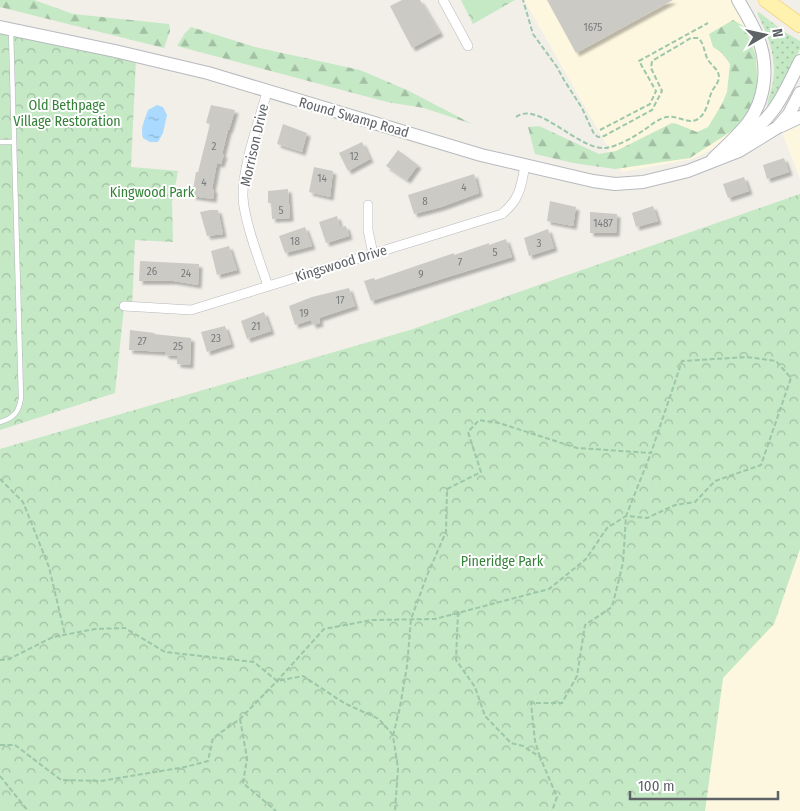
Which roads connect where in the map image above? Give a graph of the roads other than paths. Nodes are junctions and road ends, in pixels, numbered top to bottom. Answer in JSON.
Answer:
{"nodes":[{"id":1,"x":443,"y":0,"type":"edge"},
{"id":2,"x":738,"y":0,"type":"edge"},
{"id":3,"x":766,"y":0,"type":"edge"},
{"id":4,"x":800,"y":25,"type":"edge"},
{"id":5,"x":5,"y":28,"type":"edge"},
{"id":6,"x":468,"y":46,"type":"dead end"},
{"id":7,"x":800,"y":61,"type":"edge"},
{"id":8,"x":267,"y":92,"type":"junction"},
{"id":9,"x":800,"y":93,"type":"edge"},
{"id":10,"x":800,"y":117,"type":"edge"},
{"id":11,"x":778,"y":127,"type":"junction"},
{"id":12,"x":0,"y":142,"type":"edge"},
{"id":13,"x":14,"y":142,"type":"junction"},
{"id":14,"x":708,"y":164,"type":"junction"},
{"id":15,"x":525,"y":165,"type":"junction"},
{"id":16,"x":368,"y":204,"type":"dead end"},
{"id":17,"x":373,"y":254,"type":"junction"},
{"id":18,"x":268,"y":286,"type":"junction"},
{"id":19,"x":124,"y":306,"type":"dead end"},
{"id":20,"x":0,"y":422,"type":"edge"}],
"edges":[{"from":1,"to":6,"type":"street"},
{"from":2,"to":14,"type":"main road"},
{"from":3,"to":4,"type":"main road"},
{"from":5,"to":8,"type":"main road","name":"Round Swamp Road"},
{"from":5,"to":13,"type":"lane"},
{"from":7,"to":14,"type":"main road","name":"Round Swamp Road"},
{"from":8,"to":15,"type":"main road","name":"Round Swamp Road"},
{"from":8,"to":18,"type":"street","name":"Morrison Drive"},
{"from":9,"to":11,"type":"main road","name":"Round Swamp Road"},
{"from":10,"to":11,"type":"main road"},
{"from":11,"to":14,"type":"main road","name":"Round Swamp Road"},
{"from":12,"to":13,"type":"lane"},
{"from":13,"to":20,"type":"lane"},
{"from":14,"to":15,"type":"main road","name":"Round Swamp Road"},
{"from":15,"to":17,"type":"street","name":"Kingswood Drive"},
{"from":16,"to":17,"type":"street"},
{"from":17,"to":18,"type":"street","name":"Kingswood Drive"},
{"from":18,"to":19,"type":"street","name":"Kingswood Drive"}]}
